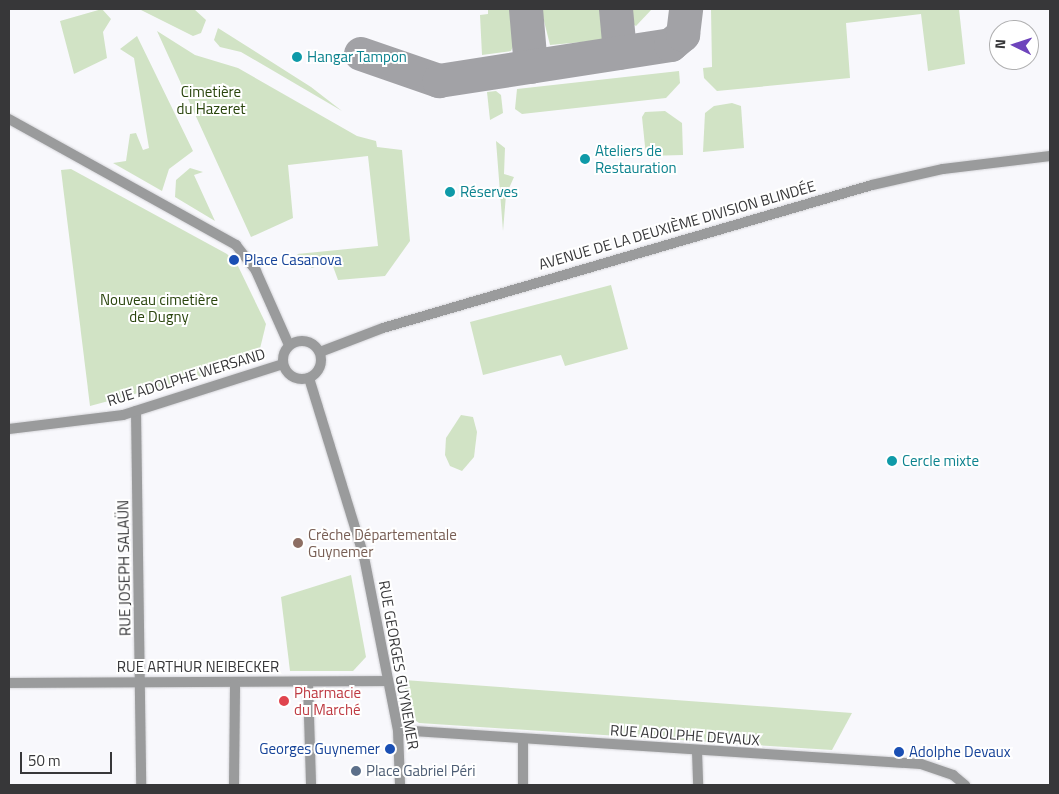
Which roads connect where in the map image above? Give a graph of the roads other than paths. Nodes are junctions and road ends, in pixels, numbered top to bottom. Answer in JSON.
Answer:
{"nodes":[{"id":1,"x":9,"y":119,"type":"edge"},
{"id":2,"x":1050,"y":156,"type":"edge"},
{"id":3,"x":289,"y":345,"type":"junction"},
{"id":4,"x":320,"y":352,"type":"junction"},
{"id":5,"x":283,"y":364,"type":"junction"},
{"id":6,"x":309,"y":378,"type":"junction"},
{"id":7,"x":136,"y":411,"type":"junction"},
{"id":8,"x":9,"y":429,"type":"edge"},
{"id":9,"x":386,"y":681,"type":"junction"},
{"id":10,"x":308,"y":682,"type":"junction"},
{"id":11,"x":9,"y":683,"type":"edge"},
{"id":12,"x":141,"y":683,"type":"junction"},
{"id":13,"x":235,"y":683,"type":"junction"},
{"id":14,"x":398,"y":730,"type":"junction"},
{"id":15,"x":523,"y":740,"type":"junction"},
{"id":16,"x":698,"y":751,"type":"junction"},
{"id":17,"x":141,"y":785,"type":"edge"},
{"id":18,"x":234,"y":785,"type":"edge"},
{"id":19,"x":311,"y":785,"type":"edge"},
{"id":20,"x":400,"y":785,"type":"edge"},
{"id":21,"x":523,"y":785,"type":"edge"},
{"id":22,"x":698,"y":785,"type":"edge"},
{"id":23,"x":965,"y":785,"type":"edge"}],
"edges":[{"from":1,"to":3,"type":"street"},
{"from":2,"to":4,"type":"street","name":"AVENUE DE LA DEUXIÈME DIVISION BLINDÉE"},
{"from":3,"to":4,"type":"street"},
{"from":3,"to":5,"type":"street"},
{"from":4,"to":6,"type":"street"},
{"from":5,"to":6,"type":"street"},
{"from":5,"to":7,"type":"street","name":"RUE ADOLPHE WERSAND"},
{"from":6,"to":9,"type":"street","name":"RUE GEORGES GUYNEMER"},
{"from":7,"to":8,"type":"street","name":"RUE ADOLPHE WERSAND"},
{"from":7,"to":12,"type":"street","name":"RUE JOSEPH SALAÜN"},
{"from":9,"to":10,"type":"street","name":"RUE ARTHUR NEIBECKER"},
{"from":9,"to":14,"type":"street","name":"RUE GEORGES GUYNEMER"},
{"from":10,"to":13,"type":"street","name":"RUE ARTHUR NEIBECKER"},
{"from":10,"to":19,"type":"street"},
{"from":11,"to":12,"type":"street","name":"RUE ARTHUR NEIBECKER"},
{"from":12,"to":13,"type":"street","name":"RUE ARTHUR NEIBECKER"},
{"from":12,"to":17,"type":"street","name":"RUE JOSEPH SALAÜN"},
{"from":13,"to":18,"type":"street"},
{"from":14,"to":15,"type":"street","name":"RUE ADOLPHE DEVAUX"},
{"from":14,"to":20,"type":"street","name":"RUE GEORGES GUYNEMER"},
{"from":15,"to":16,"type":"street","name":"RUE ADOLPHE DEVAUX"},
{"from":15,"to":21,"type":"street"},
{"from":16,"to":22,"type":"street"},
{"from":16,"to":23,"type":"street","name":"RUE ADOLPHE DEVAUX"}]}
